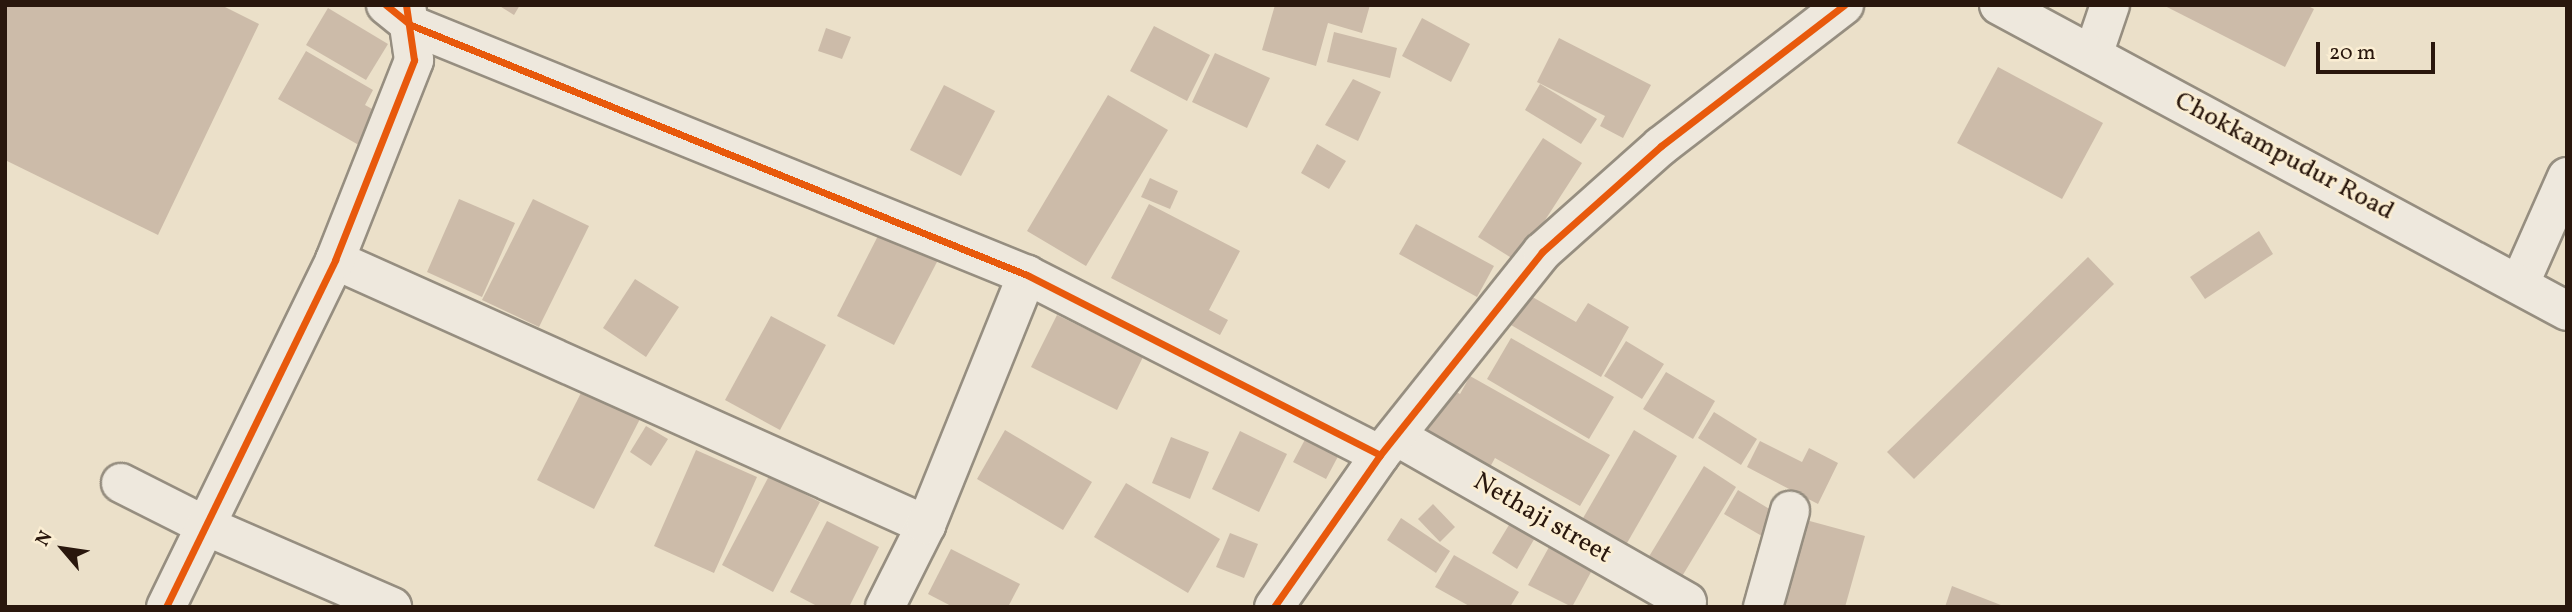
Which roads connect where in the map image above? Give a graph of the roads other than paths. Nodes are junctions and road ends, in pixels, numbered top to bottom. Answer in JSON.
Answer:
{"nodes":[{"id":1,"x":1844,"y":5,"type":"edge"},
{"id":2,"x":1999,"y":5,"type":"edge"},
{"id":3,"x":2110,"y":5,"type":"edge"},
{"id":4,"x":401,"y":12,"type":"edge"},
{"id":5,"x":2093,"y":55,"type":"junction"},
{"id":6,"x":2567,"y":177,"type":"edge"},
{"id":7,"x":335,"y":260,"type":"junction"},
{"id":8,"x":1027,"y":275,"type":"junction"},
{"id":9,"x":2520,"y":283,"type":"junction"},
{"id":10,"x":2567,"y":312,"type":"edge"},
{"id":11,"x":1388,"y":445,"type":"junction"},
{"id":12,"x":121,"y":483,"type":"dead end"},
{"id":13,"x":1790,"y":511,"type":"dead end"},
{"id":14,"x":926,"y":525,"type":"junction"},
{"id":15,"x":206,"y":526,"type":"junction"},
{"id":16,"x":1687,"y":602,"type":"dead end"},
{"id":17,"x":166,"y":607,"type":"edge"},
{"id":18,"x":392,"y":607,"type":"edge"},
{"id":19,"x":886,"y":607,"type":"edge"},
{"id":20,"x":1274,"y":607,"type":"edge"},
{"id":21,"x":1763,"y":607,"type":"edge"}],
"edges":[{"from":1,"to":11,"type":"street"},
{"from":2,"to":5,"type":"street","name":"Chokkampudur Road"},
{"from":3,"to":5,"type":"street"},
{"from":4,"to":7,"type":"street"},
{"from":4,"to":8,"type":"street","name":"Nethaji street"},
{"from":5,"to":9,"type":"street","name":"Chokkampudur Road"},
{"from":6,"to":9,"type":"street"},
{"from":7,"to":14,"type":"street"},
{"from":7,"to":15,"type":"street"},
{"from":8,"to":11,"type":"street","name":"Nethaji street"},
{"from":8,"to":14,"type":"street"},
{"from":9,"to":10,"type":"street","name":"Chokkampudur Road"},
{"from":11,"to":16,"type":"street","name":"Nethaji street"},
{"from":11,"to":20,"type":"street"},
{"from":12,"to":15,"type":"street"},
{"from":13,"to":21,"type":"street"},
{"from":14,"to":19,"type":"street"},
{"from":15,"to":17,"type":"street"},
{"from":15,"to":18,"type":"street"}]}
